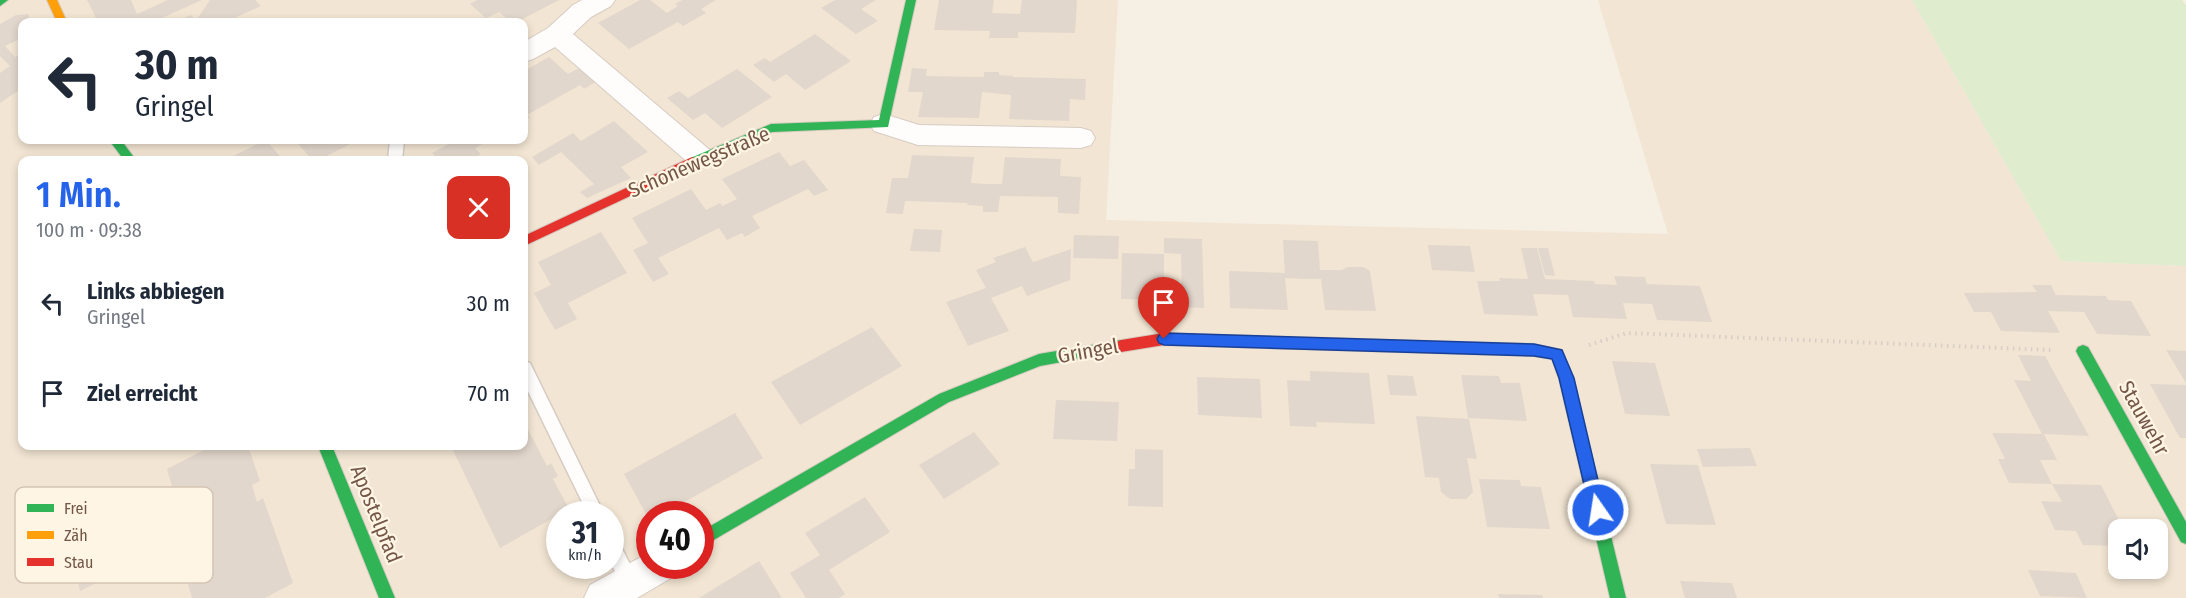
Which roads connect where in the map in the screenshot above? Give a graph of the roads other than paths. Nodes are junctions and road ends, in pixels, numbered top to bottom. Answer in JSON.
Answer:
{"nodes":[{"id":1,"x":52,"y":0,"type":"edge"},
{"id":2,"x":602,"y":0,"type":"edge"},
{"id":3,"x":911,"y":0,"type":"edge"},
{"id":4,"x":60,"y":18,"type":"edge"},
{"id":5,"x":558,"y":34,"type":"junction"},
{"id":6,"x":528,"y":51,"type":"edge"},
{"id":7,"x":884,"y":124,"type":"junction"},
{"id":8,"x":1082,"y":138,"type":"dead end"},
{"id":9,"x":701,"y":158,"type":"junction"},
{"id":10,"x":528,"y":239,"type":"edge"},
{"id":11,"x":2083,"y":351,"type":"road end"},
{"id":12,"x":528,"y":376,"type":"edge"},
{"id":13,"x":327,"y":450,"type":"edge"},
{"id":14,"x":590,"y":501,"type":"edge"},
{"id":15,"x":714,"y":533,"type":"edge"},
{"id":16,"x":2186,"y":537,"type":"edge"},
{"id":17,"x":387,"y":598,"type":"edge"},
{"id":18,"x":1618,"y":598,"type":"edge"}],
"edges":[{"from":1,"to":4,"type":"street"},
{"from":2,"to":5,"type":"street"},
{"from":3,"to":7,"type":"street"},
{"from":5,"to":6,"type":"street"},
{"from":5,"to":9,"type":"street"},
{"from":7,"to":8,"type":"street","name":"Schonewegstraße"},
{"from":7,"to":9,"type":"street","name":"Schonewegstraße"},
{"from":9,"to":10,"type":"street","name":"Schonewegstraße"},
{"from":11,"to":16,"type":"street","name":"Stauwehr"},
{"from":12,"to":14,"type":"lane"},
{"from":13,"to":17,"type":"street","name":"Apostelpfad"},
{"from":15,"to":18,"type":"street","name":"Gringel"}]}
